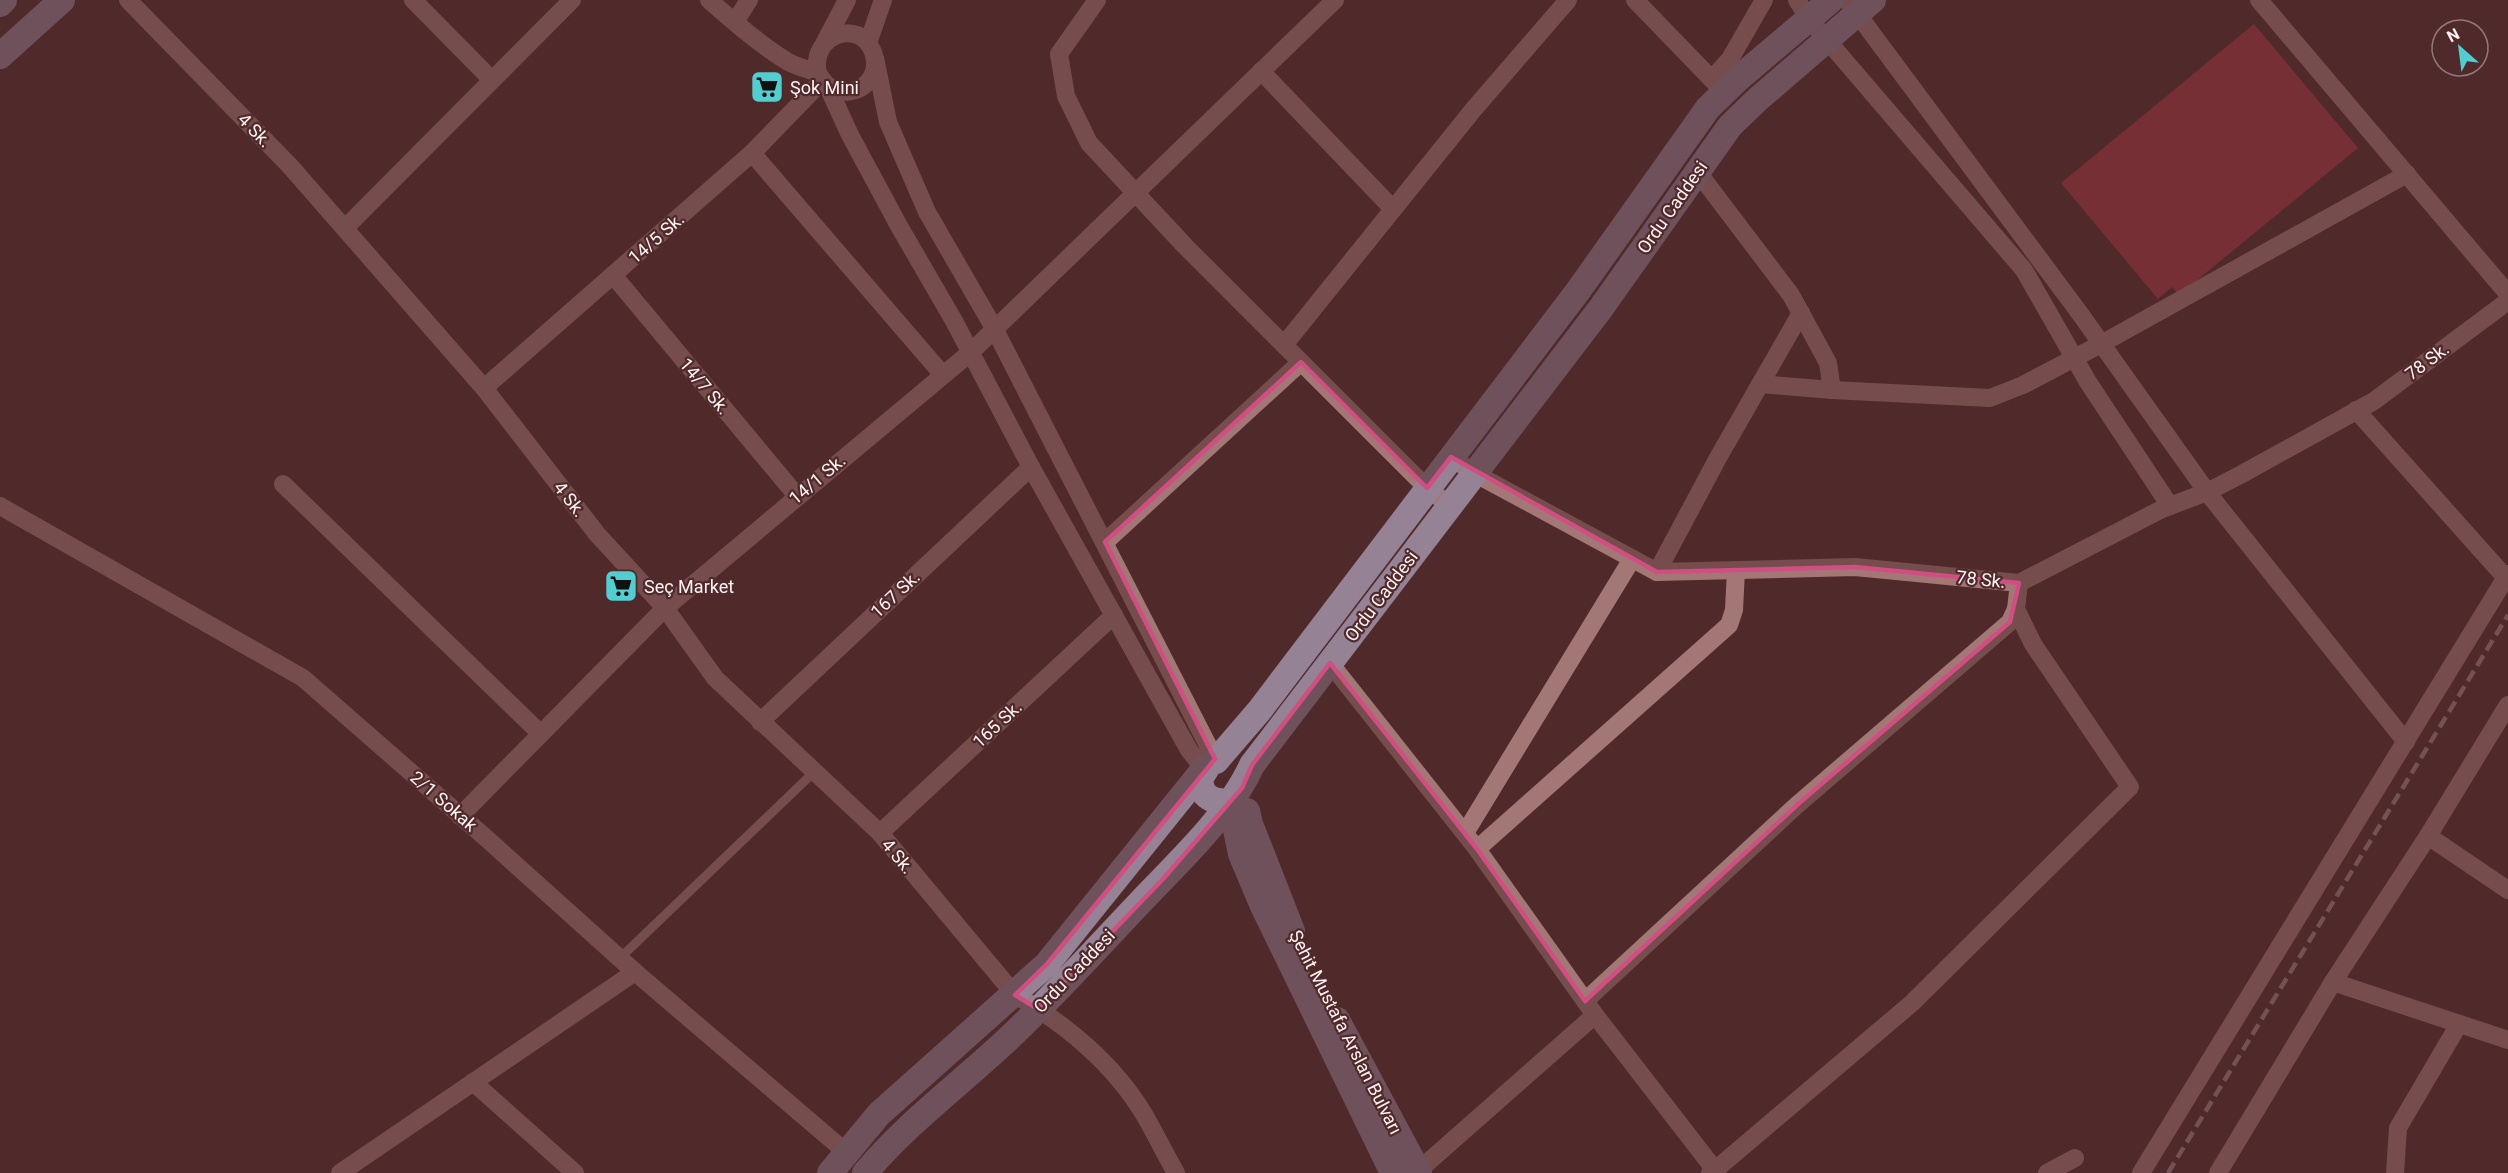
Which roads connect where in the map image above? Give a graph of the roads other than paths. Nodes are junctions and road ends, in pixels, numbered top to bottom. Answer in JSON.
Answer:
{"nodes":[{"id":1,"x":4,"y":0,"type":"edge"},
{"id":2,"x":62,"y":0,"type":"edge"},
{"id":3,"x":128,"y":0,"type":"edge"},
{"id":4,"x":413,"y":0,"type":"edge"},
{"id":5,"x":573,"y":0,"type":"edge"},
{"id":6,"x":709,"y":0,"type":"edge"},
{"id":7,"x":749,"y":0,"type":"edge"},
{"id":8,"x":847,"y":0,"type":"edge"},
{"id":9,"x":883,"y":0,"type":"edge"},
{"id":10,"x":1335,"y":0,"type":"edge"},
{"id":11,"x":1568,"y":0,"type":"edge"},
{"id":12,"x":1635,"y":0,"type":"edge"},
{"id":13,"x":1764,"y":0,"type":"edge"},
{"id":14,"x":1831,"y":0,"type":"edge"},
{"id":15,"x":2259,"y":0,"type":"edge"},
{"id":16,"x":1091,"y":2,"type":"edge"},
{"id":17,"x":0,"y":4,"type":"edge"},
{"id":18,"x":1859,"y":5,"type":"edge"},
{"id":19,"x":1803,"y":9,"type":"edge"},
{"id":20,"x":735,"y":22,"type":"junction"},
{"id":21,"x":1828,"y":39,"type":"junction"},
{"id":22,"x":825,"y":42,"type":"junction"},
{"id":23,"x":872,"y":51,"type":"junction"},
{"id":24,"x":0,"y":56,"type":"edge"},
{"id":25,"x":1261,"y":71,"type":"junction"},
{"id":26,"x":492,"y":80,"type":"junction"},
{"id":27,"x":823,"y":80,"type":"junction"},
{"id":28,"x":1718,"y":85,"type":"junction"},
{"id":29,"x":752,"y":153,"type":"junction"},
{"id":30,"x":1697,"y":171,"type":"junction"},
{"id":31,"x":2407,"y":174,"type":"junction"},
{"id":32,"x":1134,"y":192,"type":"junction"},
{"id":33,"x":1394,"y":209,"type":"junction"},
{"id":34,"x":345,"y":228,"type":"junction"},
{"id":35,"x":613,"y":275,"type":"junction"},
{"id":36,"x":2508,"y":294,"type":"edge"},
{"id":37,"x":2508,"y":301,"type":"edge"},
{"id":38,"x":1801,"y":313,"type":"junction"},
{"id":39,"x":994,"y":328,"type":"junction"},
{"id":40,"x":2101,"y":344,"type":"junction"},
{"id":41,"x":1284,"y":345,"type":"junction"},
{"id":42,"x":971,"y":352,"type":"junction"},
{"id":43,"x":2074,"y":358,"type":"junction"},
{"id":44,"x":1301,"y":362,"type":"junction"},
{"id":45,"x":943,"y":375,"type":"junction"},
{"id":46,"x":1760,"y":384,"type":"junction"},
{"id":47,"x":484,"y":388,"type":"junction"},
{"id":48,"x":1832,"y":390,"type":"junction"},
{"id":49,"x":2356,"y":410,"type":"junction"},
{"id":50,"x":1451,"y":457,"type":"junction"},
{"id":51,"x":1031,"y":467,"type":"junction"},
{"id":52,"x":1474,"y":473,"type":"junction"},
{"id":53,"x":283,"y":484,"type":"dead end"},
{"id":54,"x":1427,"y":488,"type":"junction"},
{"id":55,"x":2207,"y":492,"type":"junction"},
{"id":56,"x":797,"y":496,"type":"junction"},
{"id":57,"x":1449,"y":505,"type":"junction"},
{"id":58,"x":0,"y":506,"type":"edge"},
{"id":59,"x":2170,"y":506,"type":"junction"},
{"id":60,"x":1105,"y":542,"type":"junction"},
{"id":61,"x":1632,"y":559,"type":"junction"},
{"id":62,"x":1736,"y":570,"type":"junction"},
{"id":63,"x":1657,"y":572,"type":"junction"},
{"id":64,"x":2507,"y":576,"type":"edge"},
{"id":65,"x":2019,"y":583,"type":"junction"},
{"id":66,"x":665,"y":608,"type":"junction"},
{"id":67,"x":2016,"y":609,"type":"junction"},
{"id":68,"x":1114,"y":615,"type":"junction"},
{"id":69,"x":1330,"y":663,"type":"junction"},
{"id":70,"x":2508,"y":705,"type":"edge"},
{"id":71,"x":760,"y":722,"type":"junction"},
{"id":72,"x":541,"y":734,"type":"junction"},
{"id":73,"x":2406,"y":742,"type":"junction"},
{"id":74,"x":1210,"y":765,"type":"junction"},
{"id":75,"x":813,"y":773,"type":"junction"},
{"id":76,"x":1238,"y":789,"type":"junction"},
{"id":77,"x":460,"y":816,"type":"junction"},
{"id":78,"x":880,"y":833,"type":"junction"},
{"id":79,"x":1465,"y":833,"type":"junction"},
{"id":80,"x":2428,"y":836,"type":"junction"},
{"id":81,"x":1478,"y":849,"type":"junction"},
{"id":82,"x":2508,"y":890,"type":"edge"},
{"id":83,"x":619,"y":959,"type":"junction"},
{"id":84,"x":634,"y":972,"type":"junction"},
{"id":85,"x":2333,"y":981,"type":"junction"},
{"id":86,"x":1015,"y":995,"type":"junction"},
{"id":87,"x":1038,"y":1008,"type":"junction"},
{"id":88,"x":1590,"y":1008,"type":"junction"},
{"id":89,"x":2459,"y":1024,"type":"junction"},
{"id":90,"x":2508,"y":1040,"type":"edge"},
{"id":91,"x":473,"y":1082,"type":"junction"},
{"id":92,"x":847,"y":1153,"type":"junction"},
{"id":93,"x":2075,"y":1158,"type":"dead end"},
{"id":94,"x":566,"y":1170,"type":"edge"},
{"id":95,"x":866,"y":1171,"type":"edge"},
{"id":96,"x":1171,"y":1171,"type":"edge"},
{"id":97,"x":1410,"y":1172,"type":"edge"},
{"id":98,"x":1715,"y":1172,"type":"edge"},
{"id":99,"x":340,"y":1173,"type":"edge"},
{"id":100,"x":830,"y":1173,"type":"edge"},
{"id":101,"x":2047,"y":1173,"type":"edge"},
{"id":102,"x":2141,"y":1173,"type":"edge"},
{"id":103,"x":2218,"y":1173,"type":"edge"},
{"id":104,"x":2395,"y":1173,"type":"edge"}],
"edges":[{"from":1,"to":17,"type":"main road"},
{"from":2,"to":24,"type":"main road"},
{"from":3,"to":34,"type":"street","name":"4 Sk."},
{"from":4,"to":26,"type":"street"},
{"from":5,"to":26,"type":"street"},
{"from":6,"to":20,"type":"street"},
{"from":7,"to":20,"type":"street"},
{"from":8,"to":22,"type":"street"},
{"from":9,"to":23,"type":"street"},
{"from":10,"to":25,"type":"street","name":"14/1 Sk."},
{"from":11,"to":33,"type":"street"},
{"from":12,"to":28,"type":"street"},
{"from":13,"to":28,"type":"street"},
{"from":14,"to":19,"type":"main road","name":"Ordu Caddesi"},
{"from":15,"to":31,"type":"street"},
{"from":16,"to":32,"type":"street"},
{"from":18,"to":21,"type":"main road","name":"Ordu Caddesi"},
{"from":18,"to":40,"type":"street"},
{"from":19,"to":21,"type":"street"},
{"from":19,"to":28,"type":"main road","name":"Ordu Caddesi"},
{"from":20,"to":27,"type":"street"},
{"from":21,"to":30,"type":"main road","name":"Ordu Caddesi"},
{"from":21,"to":43,"type":"street"},
{"from":22,"to":23,"type":"street"},
{"from":22,"to":27,"type":"street"},
{"from":23,"to":27,"type":"street"},
{"from":23,"to":39,"type":"street"},
{"from":25,"to":32,"type":"street","name":"14/1 Sk."},
{"from":25,"to":33,"type":"street"},
{"from":26,"to":34,"type":"street"},
{"from":27,"to":29,"type":"street","name":"14/5 Sk."},
{"from":27,"to":42,"type":"street"},
{"from":28,"to":50,"type":"main road","name":"Ordu Caddesi"},
{"from":29,"to":35,"type":"street","name":"14/5 Sk."},
{"from":29,"to":45,"type":"street"},
{"from":30,"to":38,"type":"street"},
{"from":30,"to":52,"type":"main road","name":"Ordu Caddesi"},
{"from":31,"to":36,"type":"street"},
{"from":31,"to":40,"type":"street"},
{"from":32,"to":39,"type":"street","name":"14/1 Sk."},
{"from":32,"to":41,"type":"street"},
{"from":33,"to":41,"type":"street"},
{"from":34,"to":47,"type":"street","name":"4 Sk."},
{"from":35,"to":47,"type":"street","name":"14/5 Sk."},
{"from":35,"to":56,"type":"street","name":"14/7 Sk."},
{"from":37,"to":49,"type":"street","name":"78 Sk."},
{"from":38,"to":46,"type":"street"},
{"from":38,"to":48,"type":"street"},
{"from":39,"to":42,"type":"street","name":"14/1 Sk."},
{"from":39,"to":60,"type":"street"},
{"from":40,"to":43,"type":"street"},
{"from":40,"to":55,"type":"street"},
{"from":41,"to":44,"type":"street"},
{"from":42,"to":45,"type":"street","name":"14/1 Sk."},
{"from":42,"to":51,"type":"street"},
{"from":43,"to":48,"type":"street"},
{"from":43,"to":59,"type":"street"},
{"from":44,"to":54,"type":"street"},
{"from":44,"to":60,"type":"street"},
{"from":45,"to":56,"type":"street","name":"14/1 Sk."},
{"from":46,"to":48,"type":"street"},
{"from":46,"to":63,"type":"street"},
{"from":47,"to":66,"type":"street","name":"4 Sk."},
{"from":49,"to":55,"type":"street","name":"78 Sk."},
{"from":49,"to":64,"type":"street"},
{"from":50,"to":52,"type":"street","name":"78 Sk."},
{"from":50,"to":54,"type":"main road","name":"Ordu Caddesi"},
{"from":51,"to":68,"type":"street"},
{"from":51,"to":71,"type":"street","name":"167 Sk."},
{"from":52,"to":57,"type":"main road","name":"Ordu Caddesi"},
{"from":52,"to":61,"type":"street","name":"78 Sk."},
{"from":53,"to":72,"type":"street"},
{"from":54,"to":57,"type":"street"},
{"from":54,"to":74,"type":"main road","name":"Ordu Caddesi"},
{"from":55,"to":59,"type":"street","name":"78 Sk."},
{"from":55,"to":73,"type":"street"},
{"from":56,"to":66,"type":"street","name":"14/1 Sk."},
{"from":57,"to":69,"type":"main road","name":"Ordu Caddesi"},
{"from":58,"to":77,"type":"street","name":"2/1 Sokak"},
{"from":59,"to":65,"type":"street","name":"78 Sk."},
{"from":60,"to":74,"type":"street"},
{"from":61,"to":63,"type":"street","name":"78 Sk."},
{"from":61,"to":79,"type":"street"},
{"from":62,"to":63,"type":"street","name":"78 Sk."},
{"from":62,"to":65,"type":"street","name":"78 Sk."},
{"from":62,"to":81,"type":"street"},
{"from":64,"to":73,"type":"street"},
{"from":65,"to":67,"type":"street"},
{"from":66,"to":71,"type":"street","name":"4 Sk."},
{"from":66,"to":72,"type":"street","name":"14/1 Sk."},
{"from":67,"to":88,"type":"street"},
{"from":67,"to":98,"type":"street"},
{"from":68,"to":74,"type":"street"},
{"from":68,"to":78,"type":"street","name":"165 Sk."},
{"from":69,"to":76,"type":"main road","name":"Ordu Caddesi"},
{"from":69,"to":79,"type":"street"},
{"from":70,"to":80,"type":"street"},
{"from":71,"to":75,"type":"street","name":"4 Sk."},
{"from":72,"to":77,"type":"street","name":"14/1 Sk."},
{"from":73,"to":102,"type":"street"},
{"from":74,"to":76,"type":"main road"},
{"from":74,"to":76,"type":"main road"},
{"from":74,"to":86,"type":"main road","name":"Ordu Caddesi"},
{"from":75,"to":78,"type":"street","name":"4 Sk."},
{"from":75,"to":83,"type":"lane"},
{"from":76,"to":87,"type":"main road","name":"Ordu Caddesi"},
{"from":76,"to":97,"type":"main road","name":"Şehit Mustafa Arslan Bulvarı"},
{"from":77,"to":83,"type":"street","name":"2/1 Sokak"},
{"from":78,"to":86,"type":"street","name":"4 Sk."},
{"from":79,"to":81,"type":"street"},
{"from":80,"to":82,"type":"street"},
{"from":80,"to":85,"type":"street"},
{"from":81,"to":88,"type":"street"},
{"from":83,"to":84,"type":"street","name":"2/1 Sokak"},
{"from":84,"to":91,"type":"street"},
{"from":84,"to":92,"type":"street","name":"2/1 Sokak"},
{"from":85,"to":89,"type":"street"},
{"from":85,"to":103,"type":"street"},
{"from":86,"to":87,"type":"street"},
{"from":86,"to":92,"type":"main road","name":"Ordu Caddesi"},
{"from":87,"to":95,"type":"main road","name":"Ordu Caddesi"},
{"from":87,"to":96,"type":"street"},
{"from":88,"to":97,"type":"street"},
{"from":88,"to":98,"type":"street"},
{"from":89,"to":90,"type":"street"},
{"from":89,"to":104,"type":"street"},
{"from":91,"to":94,"type":"street"},
{"from":91,"to":99,"type":"street"},
{"from":92,"to":95,"type":"main road"},
{"from":92,"to":100,"type":"main road","name":"Ordu Caddesi"},
{"from":93,"to":101,"type":"street"}]}
